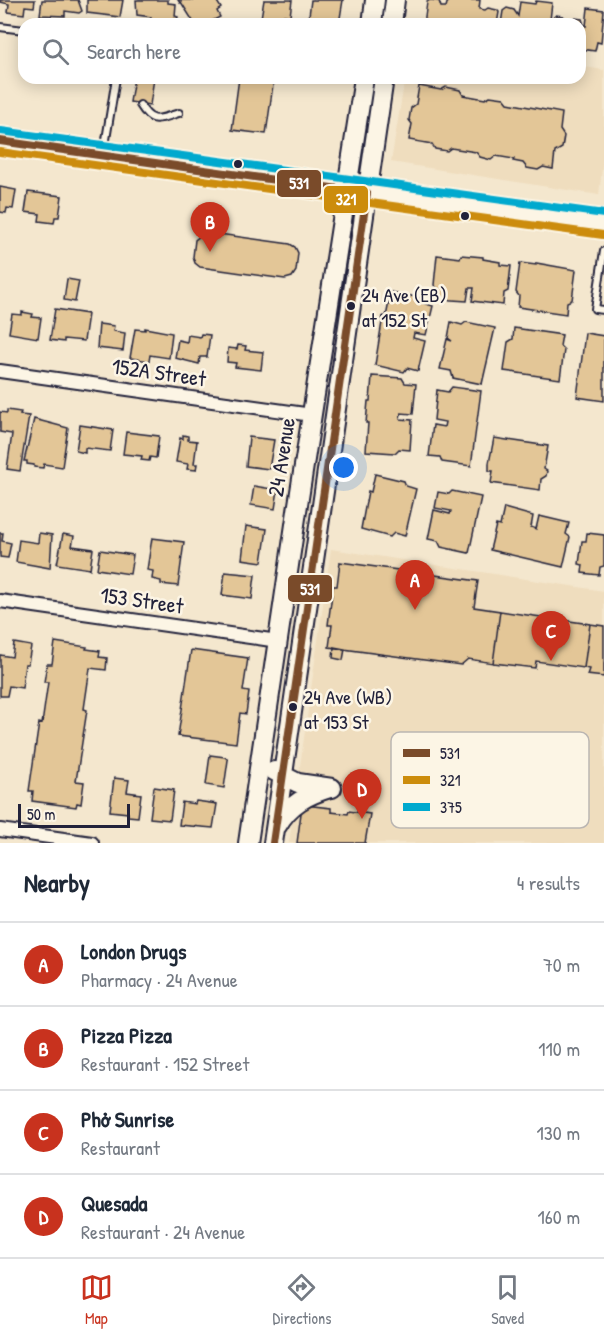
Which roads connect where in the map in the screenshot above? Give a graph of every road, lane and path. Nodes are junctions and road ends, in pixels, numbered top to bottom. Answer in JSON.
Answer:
{"nodes":[{"id":1,"x":375,"y":0,"type":"edge"},
{"id":2,"x":395,"y":0,"type":"edge"},
{"id":3,"x":373,"y":18,"type":"edge"},
{"id":4,"x":393,"y":18,"type":"edge"},
{"id":5,"x":0,"y":27,"type":"edge"},
{"id":6,"x":18,"y":29,"type":"edge"},
{"id":7,"x":115,"y":84,"type":"edge"},
{"id":8,"x":362,"y":84,"type":"edge"},
{"id":9,"x":383,"y":84,"type":"edge"},
{"id":10,"x":140,"y":105,"type":"dead end"},
{"id":11,"x":178,"y":113,"type":"dead end"},
{"id":12,"x":0,"y":141,"type":"edge"},
{"id":13,"x":103,"y":156,"type":"junction"},
{"id":14,"x":346,"y":190,"type":"junction"},
{"id":15,"x":367,"y":193,"type":"junction"},
{"id":16,"x":604,"y":225,"type":"edge"},
{"id":17,"x":604,"y":251,"type":"edge"},
{"id":18,"x":604,"y":310,"type":"edge"},
{"id":19,"x":0,"y":371,"type":"edge"},
{"id":20,"x":312,"y":415,"type":"junction"},
{"id":21,"x":0,"y":601,"type":"edge"},
{"id":22,"x":278,"y":641,"type":"junction"},
{"id":23,"x":269,"y":701,"type":"junction"},
{"id":24,"x":282,"y":776,"type":"junction"},
{"id":25,"x":0,"y":830,"type":"edge"},
{"id":26,"x":274,"y":837,"type":"edge"},
{"id":27,"x":92,"y":843,"type":"edge"},
{"id":28,"x":248,"y":843,"type":"edge"}],
"edges":[{"from":1,"to":3,"type":"main road"},
{"from":2,"to":4,"type":"main road"},
{"from":5,"to":6,"type":"lane"},
{"from":7,"to":13,"type":"lane"},
{"from":8,"to":14,"type":"main road","name":"24 Avenue"},
{"from":9,"to":15,"type":"main road","name":"24 Avenue"},
{"from":10,"to":11,"type":"lane"},
{"from":12,"to":13,"type":"main road"},
{"from":13,"to":14,"type":"main road"},
{"from":14,"to":15,"type":"main road"},
{"from":14,"to":20,"type":"main road","name":"24 Avenue"},
{"from":15,"to":16,"type":"main road"},
{"from":15,"to":24,"type":"main road","name":"24 Avenue"},
{"from":17,"to":18,"type":"lane"},
{"from":19,"to":20,"type":"street","name":"152A Street"},
{"from":20,"to":22,"type":"main road","name":"24 Avenue"},
{"from":21,"to":22,"type":"street","name":"153 Street"},
{"from":22,"to":23,"type":"main road","name":"24 Avenue"},
{"from":23,"to":24,"type":"main road"},
{"from":23,"to":28,"type":"main road","name":"24 Avenue"},
{"from":24,"to":26,"type":"main road","name":"24 Avenue"},
{"from":24,"to":26,"type":"main road"},
{"from":25,"to":27,"type":"street"}]}
